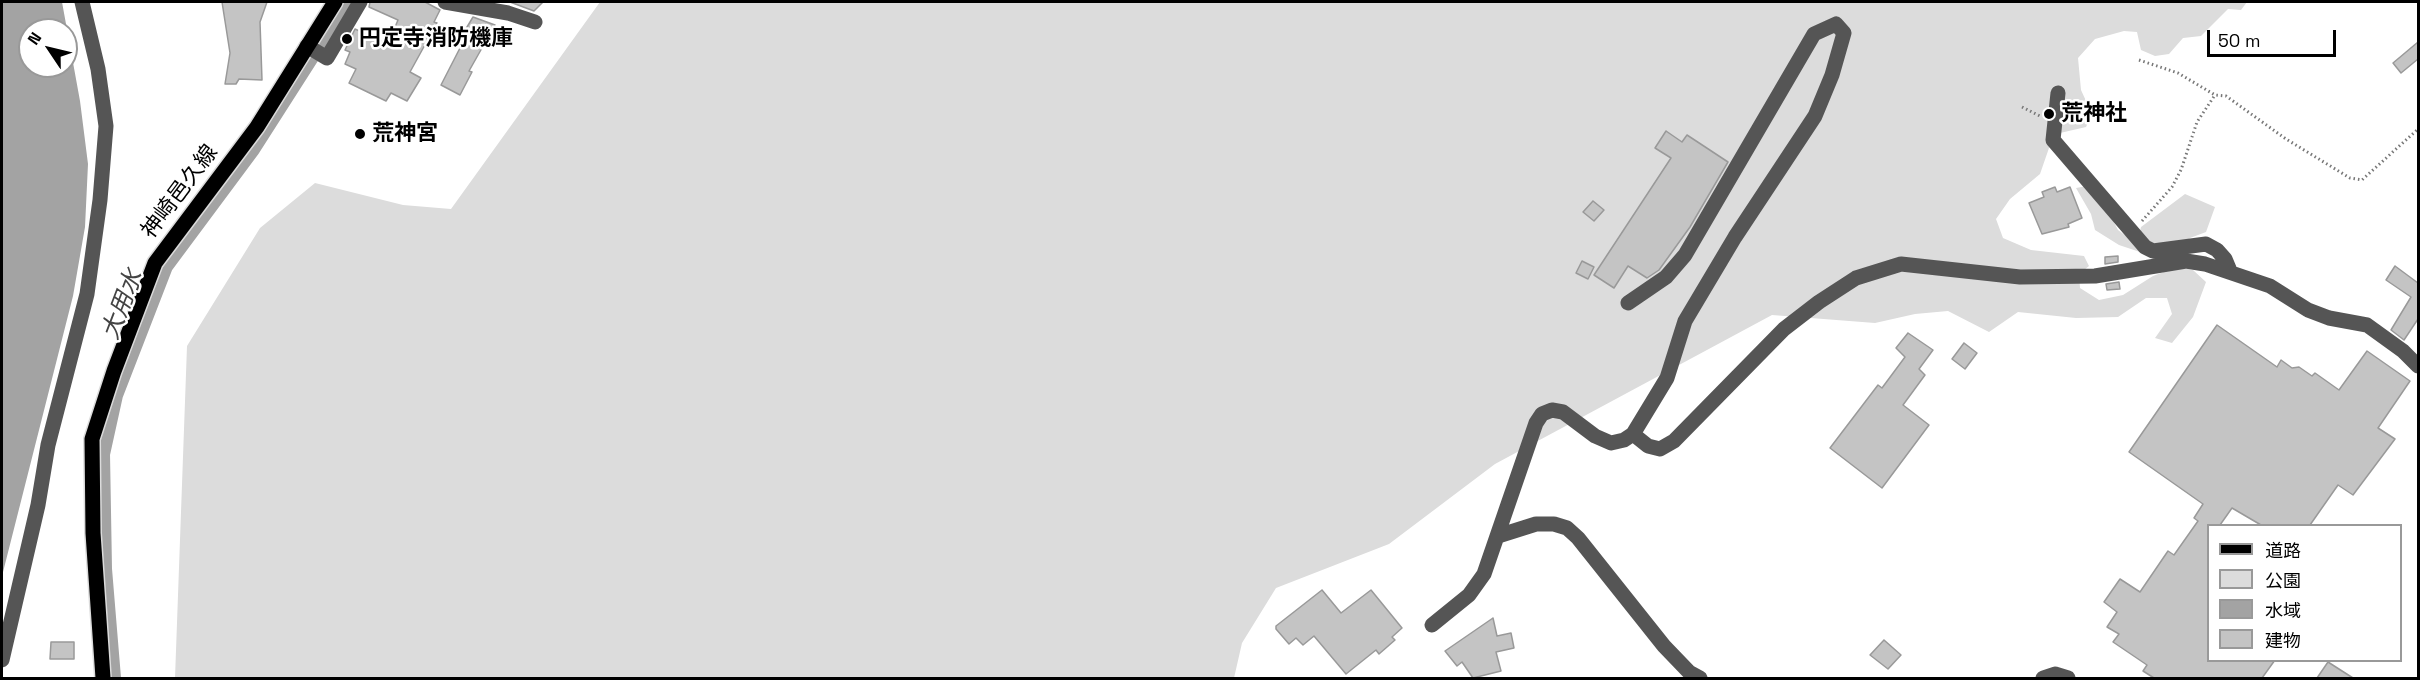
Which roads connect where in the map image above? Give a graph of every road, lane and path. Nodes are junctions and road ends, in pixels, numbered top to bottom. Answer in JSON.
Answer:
{"nodes":[{"id":1,"x":82,"y":2,"type":"edge"},
{"id":2,"x":335,"y":2,"type":"edge"},
{"id":3,"x":360,"y":2,"type":"edge"},
{"id":4,"x":445,"y":2,"type":"edge"},
{"id":5,"x":535,"y":22,"type":"dead end"},
{"id":6,"x":314,"y":50,"type":"junction"},
{"id":7,"x":2139,"y":60,"type":"dead end"},
{"id":8,"x":2058,"y":93,"type":"dead end"},
{"id":9,"x":2216,"y":95,"type":"junction"},
{"id":10,"x":2418,"y":129,"type":"edge"},
{"id":11,"x":2131,"y":231,"type":"junction"},
{"id":12,"x":2230,"y":271,"type":"junction"},
{"id":13,"x":1628,"y":303,"type":"dead end"},
{"id":14,"x":2418,"y":366,"type":"edge"},
{"id":15,"x":1633,"y":434,"type":"junction"},
{"id":16,"x":1498,"y":536,"type":"junction"},
{"id":17,"x":1432,"y":624,"type":"dead end"},
{"id":18,"x":2,"y":660,"type":"edge"},
{"id":19,"x":103,"y":678,"type":"edge"},
{"id":20,"x":1700,"y":678,"type":"edge"},
{"id":21,"x":2043,"y":678,"type":"edge"},
{"id":22,"x":2068,"y":678,"type":"edge"}],
"edges":[{"from":1,"to":18,"type":"street"},
{"from":2,"to":6,"type":"main road","name":"神崎邑久線"},
{"from":3,"to":6,"type":"street"},
{"from":4,"to":5,"type":"street"},
{"from":6,"to":19,"type":"main road","name":"神崎邑久線"},
{"from":7,"to":9,"type":"path"},
{"from":8,"to":11,"type":"street"},
{"from":9,"to":10,"type":"path"},
{"from":9,"to":11,"type":"path"},
{"from":11,"to":12,"type":"street"},
{"from":12,"to":14,"type":"street"},
{"from":12,"to":15,"type":"street"},
{"from":13,"to":15,"type":"street"},
{"from":15,"to":16,"type":"street"},
{"from":16,"to":17,"type":"street"},
{"from":16,"to":20,"type":"street"},
{"from":21,"to":22,"type":"street"}]}
